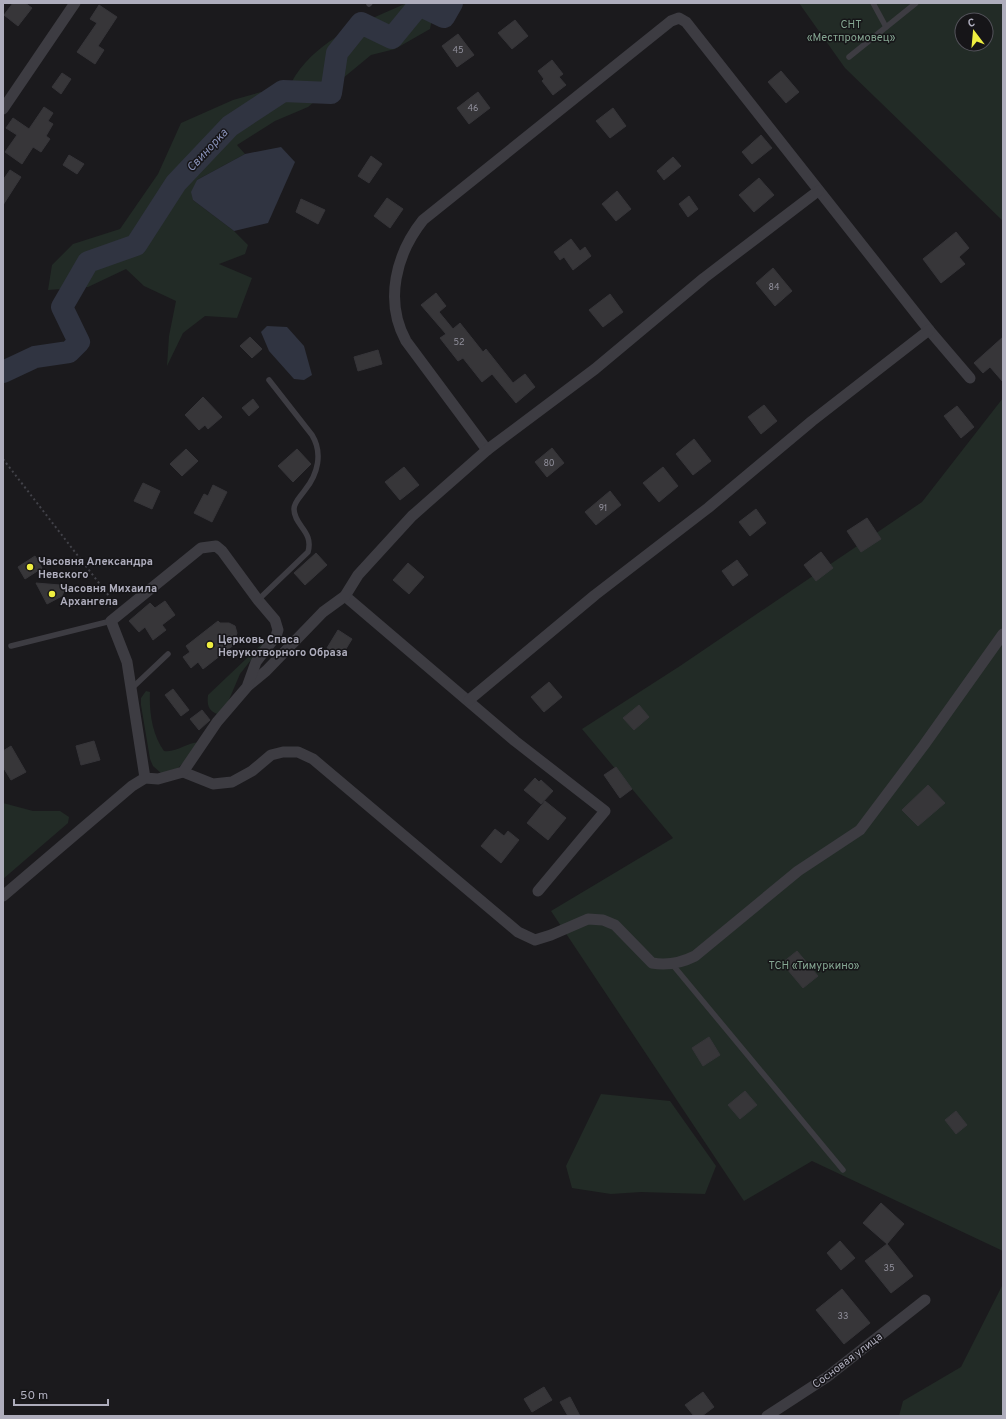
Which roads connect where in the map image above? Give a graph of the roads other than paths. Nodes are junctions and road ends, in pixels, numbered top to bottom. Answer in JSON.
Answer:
{"nodes":[{"id":1,"x":75,"y":3,"type":"edge"},
{"id":2,"x":873,"y":3,"type":"edge"},
{"id":3,"x":916,"y":3,"type":"edge"},
{"id":4,"x":886,"y":27,"type":"junction"},
{"id":5,"x":849,"y":57,"type":"dead end"},
{"id":6,"x":3,"y":109,"type":"edge"},
{"id":7,"x":818,"y":191,"type":"junction"},
{"id":8,"x":929,"y":330,"type":"junction"},
{"id":9,"x":970,"y":378,"type":"dead end"},
{"id":10,"x":269,"y":380,"type":"dead end"},
{"id":11,"x":487,"y":450,"type":"junction"},
{"id":12,"x":345,"y":596,"type":"junction"},
{"id":13,"x":258,"y":600,"type":"junction"},
{"id":14,"x":111,"y":620,"type":"junction"},
{"id":15,"x":1003,"y":634,"type":"edge"},
{"id":16,"x":11,"y":646,"type":"dead end"},
{"id":17,"x":168,"y":654,"type":"dead end"},
{"id":18,"x":247,"y":687,"type":"junction"},
{"id":19,"x":131,"y":690,"type":"junction"},
{"id":20,"x":469,"y":700,"type":"junction"},
{"id":21,"x":183,"y":772,"type":"junction"},
{"id":22,"x":144,"y":778,"type":"junction"},
{"id":23,"x":538,"y":891,"type":"dead end"},
{"id":24,"x":3,"y":896,"type":"edge"},
{"id":25,"x":672,"y":964,"type":"junction"},
{"id":26,"x":843,"y":1170,"type":"dead end"},
{"id":27,"x":925,"y":1300,"type":"dead end"},
{"id":28,"x":768,"y":1416,"type":"edge"}],
"edges":[{"from":1,"to":6,"type":"street"},
{"from":2,"to":4,"type":"lane"},
{"from":3,"to":4,"type":"lane"},
{"from":4,"to":5,"type":"lane"},
{"from":7,"to":8,"type":"street"},
{"from":7,"to":11,"type":"street"},
{"from":7,"to":11,"type":"street"},
{"from":8,"to":9,"type":"street"},
{"from":8,"to":20,"type":"street"},
{"from":10,"to":13,"type":"lane"},
{"from":11,"to":12,"type":"street"},
{"from":12,"to":18,"type":"street"},
{"from":12,"to":20,"type":"street"},
{"from":13,"to":14,"type":"street"},
{"from":13,"to":18,"type":"street"},
{"from":14,"to":16,"type":"lane"},
{"from":14,"to":19,"type":"street"},
{"from":15,"to":25,"type":"street"},
{"from":17,"to":19,"type":"lane"},
{"from":18,"to":21,"type":"street"},
{"from":19,"to":22,"type":"street"},
{"from":20,"to":23,"type":"street"},
{"from":21,"to":22,"type":"street"},
{"from":21,"to":25,"type":"street"},
{"from":22,"to":24,"type":"street"},
{"from":25,"to":26,"type":"lane"},
{"from":27,"to":28,"type":"street","name":"Сосновая улица"}]}
